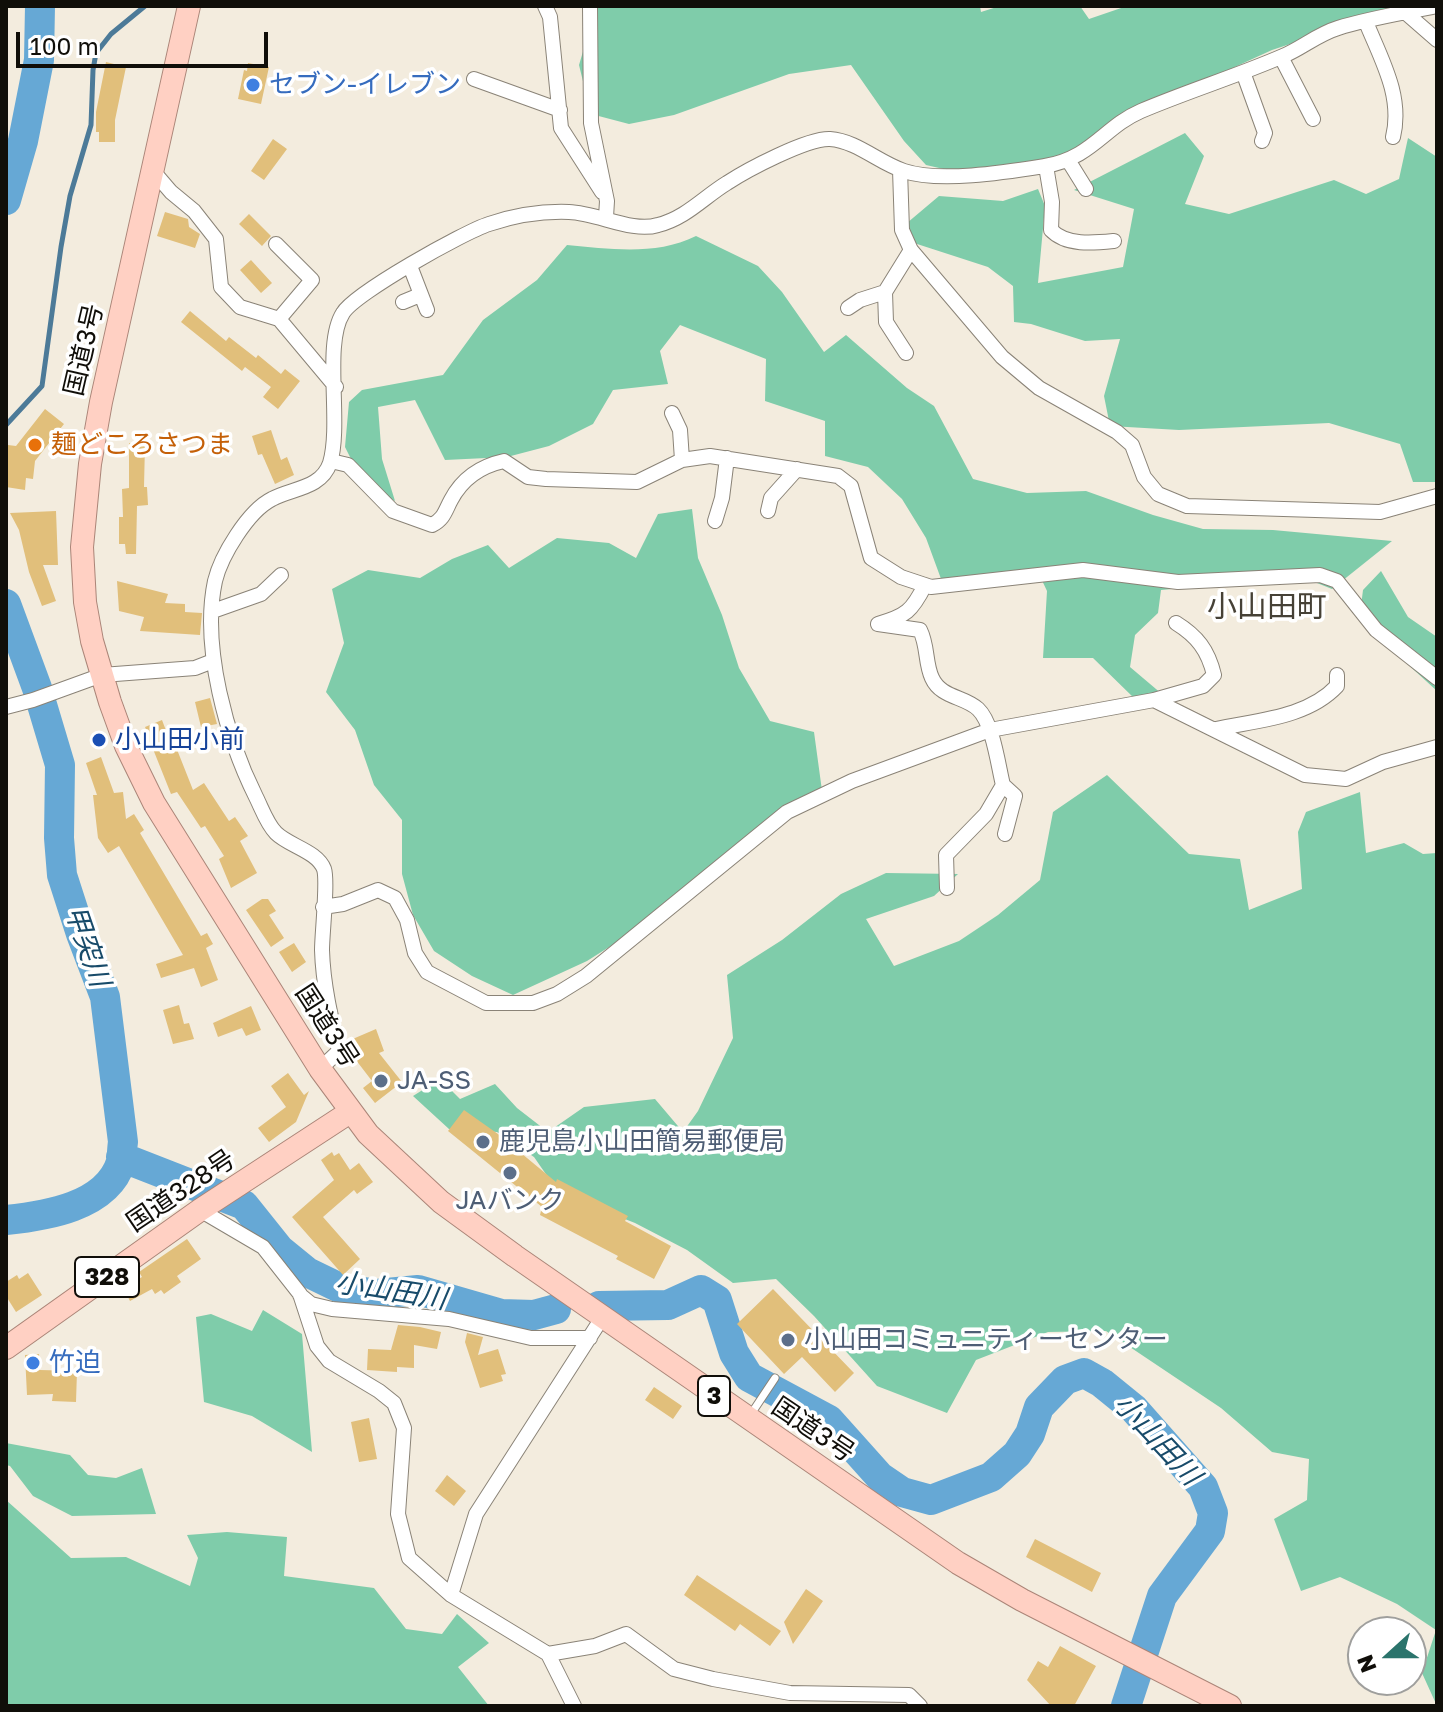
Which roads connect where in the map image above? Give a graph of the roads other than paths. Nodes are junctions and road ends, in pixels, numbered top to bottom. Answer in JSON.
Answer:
{"nodes":[{"id":1,"x":189,"y":6,"type":"edge"},
{"id":2,"x":545,"y":6,"type":"edge"},
{"id":3,"x":590,"y":6,"type":"edge"},
{"id":4,"x":1437,"y":6,"type":"edge"},
{"id":5,"x":1406,"y":13,"type":"junction"},
{"id":6,"x":1366,"y":22,"type":"junction"},
{"id":7,"x":1437,"y":40,"type":"edge"},
{"id":8,"x":1281,"y":57,"type":"junction"},
{"id":9,"x":1243,"y":72,"type":"junction"},
{"id":10,"x":474,"y":79,"type":"dead end"},
{"id":11,"x":560,"y":110,"type":"junction"},
{"id":12,"x":1313,"y":119,"type":"dead end"},
{"id":13,"x":1393,"y":137,"type":"dead end"},
{"id":14,"x":1262,"y":141,"type":"dead end"},
{"id":15,"x":1068,"y":160,"type":"junction"},
{"id":16,"x":1046,"y":166,"type":"junction"},
{"id":17,"x":900,"y":170,"type":"junction"},
{"id":18,"x":153,"y":171,"type":"junction"},
{"id":19,"x":1086,"y":189,"type":"dead end"},
{"id":20,"x":607,"y":201,"type":"junction"},
{"id":21,"x":606,"y":217,"type":"junction"},
{"id":22,"x":1114,"y":241,"type":"dead end"},
{"id":23,"x":276,"y":244,"type":"dead end"},
{"id":24,"x":911,"y":250,"type":"junction"},
{"id":25,"x":410,"y":266,"type":"junction"},
{"id":26,"x":885,"y":292,"type":"junction"},
{"id":27,"x":420,"y":295,"type":"junction"},
{"id":28,"x":403,"y":302,"type":"dead end"},
{"id":29,"x":848,"y":308,"type":"dead end"},
{"id":30,"x":427,"y":310,"type":"dead end"},
{"id":31,"x":279,"y":319,"type":"junction"},
{"id":32,"x":906,"y":353,"type":"dead end"},
{"id":33,"x":336,"y":387,"type":"junction"},
{"id":34,"x":672,"y":413,"type":"dead end"},
{"id":35,"x":727,"y":458,"type":"junction"},
{"id":36,"x":682,"y":460,"type":"junction"},
{"id":37,"x":331,"y":461,"type":"junction"},
{"id":38,"x":797,"y":469,"type":"junction"},
{"id":39,"x":1437,"y":496,"type":"edge"},
{"id":40,"x":768,"y":511,"type":"dead end"},
{"id":41,"x":715,"y":521,"type":"dead end"},
{"id":42,"x":281,"y":575,"type":"dead end"},
{"id":43,"x":925,"y":585,"type":"junction"},
{"id":44,"x":246,"y":601,"type":"junction"},
{"id":45,"x":270,"y":603,"type":"dead end"},
{"id":46,"x":213,"y":611,"type":"junction"},
{"id":47,"x":1176,"y":623,"type":"dead end"},
{"id":48,"x":213,"y":661,"type":"junction"},
{"id":49,"x":102,"y":675,"type":"junction"},
{"id":50,"x":1337,"y":675,"type":"dead end"},
{"id":51,"x":1437,"y":678,"type":"edge"},
{"id":52,"x":1154,"y":700,"type":"junction"},
{"id":53,"x":6,"y":707,"type":"edge"},
{"id":54,"x":1216,"y":729,"type":"junction"},
{"id":55,"x":990,"y":730,"type":"junction"},
{"id":56,"x":1437,"y":747,"type":"edge"},
{"id":57,"x":1003,"y":785,"type":"junction"},
{"id":58,"x":1005,"y":834,"type":"dead end"},
{"id":59,"x":947,"y":888,"type":"dead end"},
{"id":60,"x":323,"y":907,"type":"junction"},
{"id":61,"x":320,"y":1069,"type":"junction"},
{"id":62,"x":350,"y":1112,"type":"junction"},
{"id":63,"x":204,"y":1208,"type":"junction"},
{"id":64,"x":300,"y":1294,"type":"junction"},
{"id":65,"x":602,"y":1318,"type":"junction"},
{"id":66,"x":590,"y":1338,"type":"junction"},
{"id":67,"x":6,"y":1348,"type":"edge"},
{"id":68,"x":775,"y":1378,"type":"dead end"},
{"id":69,"x":747,"y":1419,"type":"junction"},
{"id":70,"x":451,"y":1595,"type":"junction"},
{"id":71,"x":548,"y":1654,"type":"junction"},
{"id":72,"x":574,"y":1706,"type":"edge"},
{"id":73,"x":920,"y":1706,"type":"edge"},
{"id":74,"x":1230,"y":1706,"type":"edge"}],
"edges":[{"from":1,"to":18,"type":"highway","name":"国道3号","number":"3"},
{"from":2,"to":11,"type":"street"},
{"from":3,"to":20,"type":"street"},
{"from":4,"to":5,"type":"street"},
{"from":5,"to":6,"type":"street"},
{"from":5,"to":7,"type":"street"},
{"from":6,"to":8,"type":"street"},
{"from":6,"to":13,"type":"street"},
{"from":8,"to":9,"type":"street"},
{"from":8,"to":12,"type":"street"},
{"from":9,"to":14,"type":"street"},
{"from":9,"to":15,"type":"street"},
{"from":10,"to":11,"type":"street"},
{"from":11,"to":20,"type":"street"},
{"from":15,"to":16,"type":"street"},
{"from":15,"to":19,"type":"street"},
{"from":16,"to":17,"type":"street"},
{"from":16,"to":22,"type":"street"},
{"from":17,"to":21,"type":"street"},
{"from":17,"to":24,"type":"street"},
{"from":18,"to":31,"type":"street"},
{"from":18,"to":49,"type":"highway","name":"国道3号","number":"3"},
{"from":20,"to":21,"type":"street"},
{"from":21,"to":25,"type":"street"},
{"from":23,"to":31,"type":"street"},
{"from":24,"to":26,"type":"street"},
{"from":24,"to":39,"type":"street"},
{"from":25,"to":27,"type":"street"},
{"from":25,"to":33,"type":"street"},
{"from":26,"to":29,"type":"street"},
{"from":26,"to":32,"type":"street"},
{"from":27,"to":28,"type":"street"},
{"from":27,"to":30,"type":"street"},
{"from":31,"to":33,"type":"street"},
{"from":33,"to":37,"type":"street"},
{"from":34,"to":36,"type":"street"},
{"from":35,"to":36,"type":"street"},
{"from":35,"to":38,"type":"street"},
{"from":35,"to":41,"type":"street"},
{"from":36,"to":37,"type":"street"},
{"from":37,"to":46,"type":"street"},
{"from":38,"to":40,"type":"street"},
{"from":38,"to":43,"type":"street"},
{"from":42,"to":44,"type":"street"},
{"from":43,"to":51,"type":"street"},
{"from":43,"to":55,"type":"street"},
{"from":44,"to":45,"type":"street"},
{"from":44,"to":46,"type":"street"},
{"from":46,"to":48,"type":"street"},
{"from":47,"to":52,"type":"street"},
{"from":48,"to":49,"type":"street"},
{"from":48,"to":60,"type":"street"},
{"from":49,"to":53,"type":"street"},
{"from":49,"to":61,"type":"highway","name":"国道3号","number":"3"},
{"from":50,"to":54,"type":"street"},
{"from":52,"to":54,"type":"street"},
{"from":52,"to":55,"type":"street"},
{"from":54,"to":56,"type":"street"},
{"from":55,"to":57,"type":"street"},
{"from":55,"to":60,"type":"street"},
{"from":57,"to":58,"type":"street"},
{"from":57,"to":59,"type":"street"},
{"from":60,"to":61,"type":"street"},
{"from":61,"to":62,"type":"highway","name":"国道3号","number":"3"},
{"from":62,"to":63,"type":"highway","name":"国道328号","number":"328"},
{"from":62,"to":65,"type":"highway","name":"国道3号","number":"3"},
{"from":63,"to":64,"type":"street"},
{"from":63,"to":67,"type":"highway","name":"国道328号","number":"328"},
{"from":64,"to":66,"type":"street"},
{"from":64,"to":70,"type":"street"},
{"from":65,"to":66,"type":"street"},
{"from":65,"to":69,"type":"highway","name":"国道3号","number":"3"},
{"from":66,"to":70,"type":"street"},
{"from":68,"to":69,"type":"lane"},
{"from":69,"to":74,"type":"highway","name":"国道3号","number":"3"},
{"from":70,"to":71,"type":"street"},
{"from":71,"to":72,"type":"street"},
{"from":71,"to":73,"type":"street"}]}
